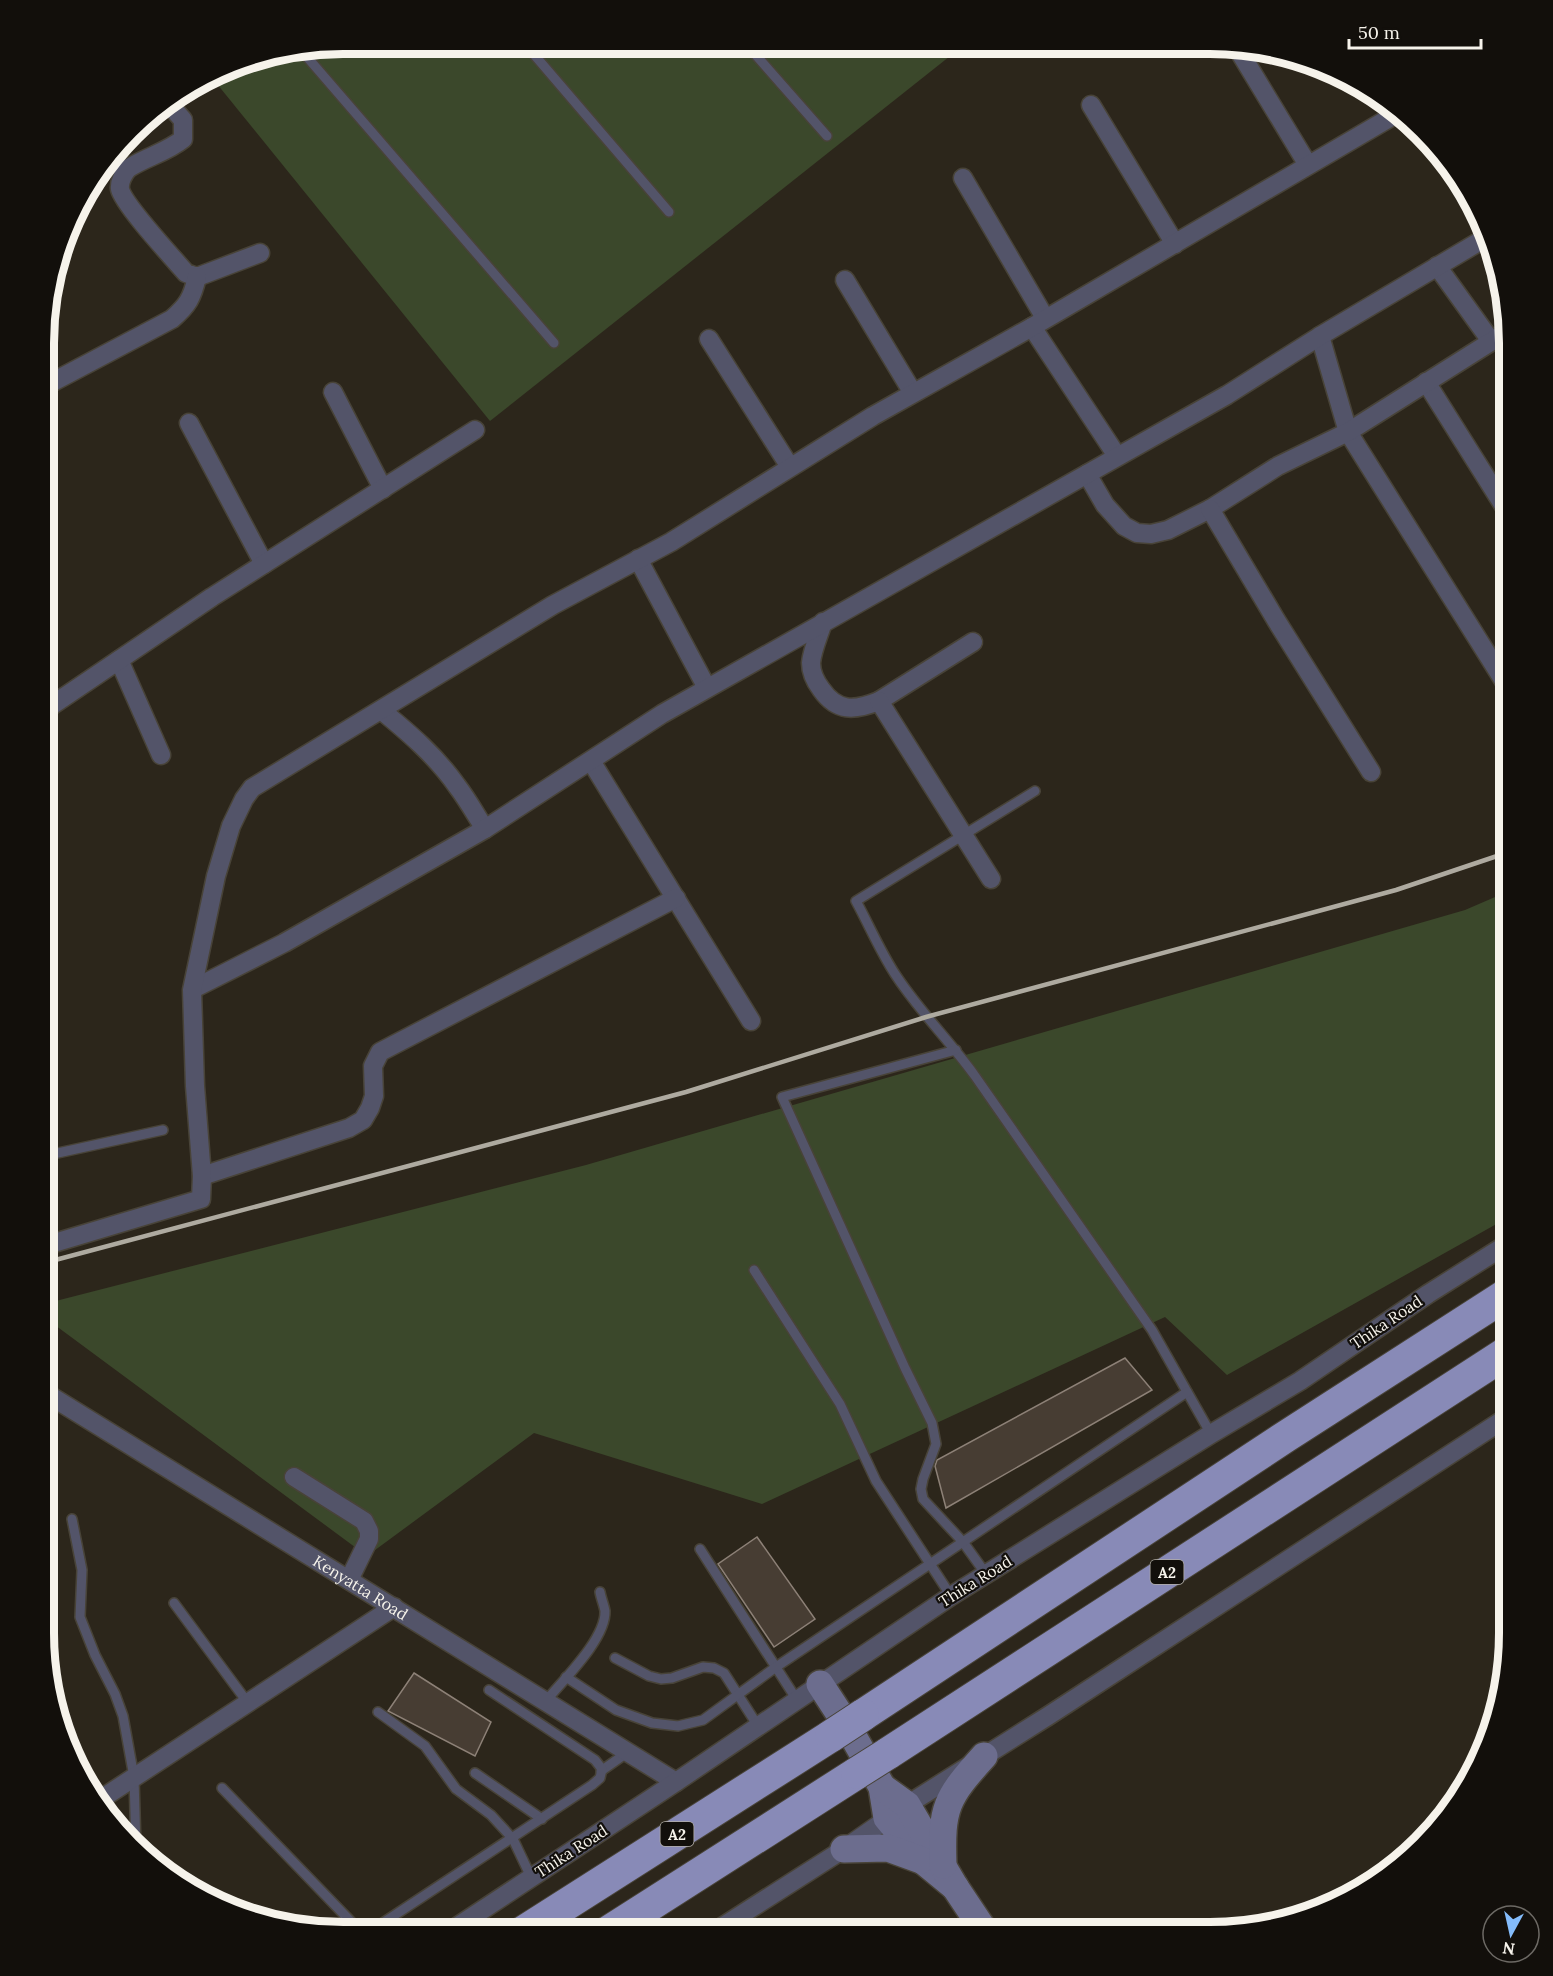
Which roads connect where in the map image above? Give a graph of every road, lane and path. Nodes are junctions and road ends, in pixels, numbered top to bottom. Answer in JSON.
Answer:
{"nodes":[{"id":1,"x":534,"y":54,"type":"edge"},
{"id":2,"x":755,"y":54,"type":"edge"},
{"id":3,"x":305,"y":56,"type":"edge"},
{"id":4,"x":1242,"y":56,"type":"edge"},
{"id":5,"x":1091,"y":105,"type":"dead end"},
{"id":6,"x":174,"y":109,"type":"edge"},
{"id":7,"x":1390,"y":117,"type":"edge"},
{"id":8,"x":827,"y":136,"type":"dead end"},
{"id":9,"x":1308,"y":165,"type":"junction"},
{"id":10,"x":963,"y":178,"type":"dead end"},
{"id":11,"x":669,"y":212,"type":"dead end"},
{"id":12,"x":1480,"y":241,"type":"edge"},
{"id":13,"x":1175,"y":244,"type":"junction"},
{"id":14,"x":260,"y":253,"type":"dead end"},
{"id":15,"x":1437,"y":266,"type":"junction"},
{"id":16,"x":197,"y":277,"type":"junction"},
{"id":17,"x":845,"y":280,"type":"dead end"},
{"id":18,"x":1039,"y":322,"type":"junction"},
{"id":19,"x":1320,"y":336,"type":"junction"},
{"id":20,"x":1499,"y":336,"type":"edge"},
{"id":21,"x":709,"y":339,"type":"dead end"},
{"id":22,"x":1491,"y":341,"type":"junction"},
{"id":23,"x":554,"y":344,"type":"dead end"},
{"id":24,"x":54,"y":381,"type":"edge"},
{"id":25,"x":1426,"y":382,"type":"junction"},
{"id":26,"x":333,"y":392,"type":"dead end"},
{"id":27,"x":913,"y":393,"type":"junction"},
{"id":28,"x":189,"y":423,"type":"dead end"},
{"id":29,"x":475,"y":430,"type":"dead end"},
{"id":30,"x":1348,"y":432,"type":"junction"},
{"id":31,"x":1117,"y":456,"type":"junction"},
{"id":32,"x":790,"y":467,"type":"junction"},
{"id":33,"x":1087,"y":474,"type":"junction"},
{"id":34,"x":383,"y":489,"type":"junction"},
{"id":35,"x":1499,"y":498,"type":"edge"},
{"id":36,"x":1210,"y":509,"type":"junction"},
{"id":37,"x":638,"y":559,"type":"junction"},
{"id":38,"x":264,"y":564,"type":"junction"},
{"id":39,"x":823,"y":622,"type":"junction"},
{"id":40,"x":973,"y":642,"type":"dead end"},
{"id":41,"x":119,"y":660,"type":"junction"},
{"id":42,"x":1499,"y":673,"type":"edge"},
{"id":43,"x":707,"y":688,"type":"junction"},
{"id":44,"x":879,"y":701,"type":"junction"},
{"id":45,"x":54,"y":704,"type":"edge"},
{"id":46,"x":381,"y":710,"type":"junction"},
{"id":47,"x":161,"y":755,"type":"dead end"},
{"id":48,"x":591,"y":761,"type":"junction"},
{"id":49,"x":1371,"y":772,"type":"dead end"},
{"id":50,"x":1035,"y":791,"type":"dead end"},
{"id":51,"x":485,"y":829,"type":"junction"},
{"id":52,"x":963,"y":836,"type":"junction"},
{"id":53,"x":990,"y":879,"type":"dead end"},
{"id":54,"x":676,"y":898,"type":"junction"},
{"id":55,"x":192,"y":989,"type":"junction"},
{"id":56,"x":751,"y":1021,"type":"dead end"},
{"id":57,"x":956,"y":1050,"type":"junction"},
{"id":58,"x":163,"y":1130,"type":"dead end"},
{"id":59,"x":54,"y":1154,"type":"edge"},
{"id":60,"x":202,"y":1176,"type":"junction"},
{"id":61,"x":54,"y":1243,"type":"edge"},
{"id":62,"x":1499,"y":1250,"type":"edge"},
{"id":63,"x":754,"y":1270,"type":"dead end"},
{"id":64,"x":1499,"y":1299,"type":"edge"},
{"id":65,"x":1499,"y":1357,"type":"edge"},
{"id":66,"x":1187,"y":1392,"type":"junction"},
{"id":67,"x":54,"y":1398,"type":"edge"},
{"id":68,"x":1499,"y":1422,"type":"edge"},
{"id":69,"x":1211,"y":1434,"type":"junction"},
{"id":70,"x":294,"y":1477,"type":"dead end"},
{"id":71,"x":72,"y":1519,"type":"dead end"},
{"id":72,"x":963,"y":1542,"type":"junction"},
{"id":73,"x":700,"y":1549,"type":"dead end"},
{"id":74,"x":932,"y":1563,"type":"junction"},
{"id":75,"x":986,"y":1574,"type":"junction"},
{"id":76,"x":350,"y":1580,"type":"junction"},
{"id":77,"x":600,"y":1592,"type":"dead end"},
{"id":78,"x":951,"y":1596,"type":"junction"},
{"id":79,"x":174,"y":1603,"type":"dead end"},
{"id":80,"x":394,"y":1607,"type":"junction"},
{"id":81,"x":615,"y":1658,"type":"dead end"},
{"id":82,"x":776,"y":1667,"type":"junction"},
{"id":83,"x":566,"y":1677,"type":"junction"},
{"id":84,"x":820,"y":1684,"type":"junction"},
{"id":85,"x":489,"y":1690,"type":"dead end"},
{"id":86,"x":737,"y":1695,"type":"junction"},
{"id":87,"x":797,"y":1700,"type":"junction"},
{"id":88,"x":546,"y":1701,"type":"junction"},
{"id":89,"x":248,"y":1703,"type":"junction"},
{"id":90,"x":378,"y":1712,"type":"dead end"},
{"id":91,"x":758,"y":1726,"type":"junction"},
{"id":92,"x":628,"y":1752,"type":"junction"},
{"id":93,"x":984,"y":1756,"type":"junction"},
{"id":94,"x":601,"y":1771,"type":"junction"},
{"id":95,"x":475,"y":1773,"type":"dead end"},
{"id":96,"x":134,"y":1777,"type":"junction"},
{"id":97,"x":869,"y":1780,"type":"junction"},
{"id":98,"x":676,"y":1782,"type":"junction"},
{"id":99,"x":222,"y":1788,"type":"dead end"},
{"id":100,"x":105,"y":1796,"type":"edge"},
{"id":101,"x":897,"y":1812,"type":"junction"},
{"id":102,"x":542,"y":1819,"type":"junction"},
{"id":103,"x":136,"y":1834,"type":"edge"},
{"id":104,"x":513,"y":1839,"type":"junction"},
{"id":105,"x":843,"y":1850,"type":"junction"},
{"id":106,"x":941,"y":1871,"type":"junction"},
{"id":107,"x":531,"y":1877,"type":"junction"},
{"id":108,"x":351,"y":1922,"type":"edge"},
{"id":109,"x":384,"y":1922,"type":"edge"},
{"id":110,"x":464,"y":1922,"type":"edge"},
{"id":111,"x":539,"y":1922,"type":"edge"},
{"id":112,"x":625,"y":1922,"type":"edge"},
{"id":113,"x":730,"y":1922,"type":"edge"},
{"id":114,"x":978,"y":1922,"type":"edge"}],
"edges":[{"from":1,"to":11,"type":"lane"},
{"from":2,"to":8,"type":"lane"},
{"from":3,"to":23,"type":"lane"},
{"from":4,"to":9,"type":"street"},
{"from":5,"to":13,"type":"street"},
{"from":6,"to":16,"type":"street"},
{"from":7,"to":9,"type":"street"},
{"from":9,"to":13,"type":"street"},
{"from":10,"to":18,"type":"street"},
{"from":12,"to":15,"type":"street"},
{"from":13,"to":18,"type":"street"},
{"from":14,"to":16,"type":"street"},
{"from":15,"to":19,"type":"street"},
{"from":15,"to":22,"type":"street"},
{"from":16,"to":24,"type":"street"},
{"from":17,"to":27,"type":"street"},
{"from":18,"to":27,"type":"street"},
{"from":18,"to":31,"type":"street"},
{"from":19,"to":30,"type":"street"},
{"from":19,"to":31,"type":"street"},
{"from":20,"to":22,"type":"street"},
{"from":21,"to":32,"type":"street"},
{"from":22,"to":25,"type":"street"},
{"from":25,"to":30,"type":"street"},
{"from":25,"to":35,"type":"street"},
{"from":26,"to":34,"type":"street"},
{"from":27,"to":32,"type":"street"},
{"from":28,"to":38,"type":"street"},
{"from":29,"to":34,"type":"street"},
{"from":30,"to":36,"type":"street"},
{"from":30,"to":42,"type":"street"},
{"from":31,"to":33,"type":"street"},
{"from":32,"to":37,"type":"street"},
{"from":33,"to":36,"type":"street"},
{"from":33,"to":39,"type":"street"},
{"from":34,"to":38,"type":"street"},
{"from":36,"to":49,"type":"street"},
{"from":37,"to":43,"type":"street"},
{"from":37,"to":46,"type":"street"},
{"from":38,"to":41,"type":"street"},
{"from":39,"to":43,"type":"street"},
{"from":39,"to":44,"type":"street"},
{"from":40,"to":44,"type":"street"},
{"from":41,"to":45,"type":"street"},
{"from":41,"to":47,"type":"street"},
{"from":43,"to":48,"type":"street"},
{"from":44,"to":52,"type":"street"},
{"from":46,"to":51,"type":"street"},
{"from":46,"to":55,"type":"street"},
{"from":48,"to":51,"type":"street"},
{"from":48,"to":54,"type":"street"},
{"from":50,"to":52,"type":"lane"},
{"from":51,"to":55,"type":"street"},
{"from":52,"to":53,"type":"street"},
{"from":52,"to":57,"type":"lane"},
{"from":54,"to":56,"type":"street"},
{"from":54,"to":60,"type":"street"},
{"from":55,"to":60,"type":"street"},
{"from":57,"to":66,"type":"lane"},
{"from":57,"to":72,"type":"lane"},
{"from":58,"to":59,"type":"lane"},
{"from":60,"to":61,"type":"street"},
{"from":62,"to":69,"type":"street","name":"Thika Road"},
{"from":63,"to":74,"type":"lane"},
{"from":64,"to":111,"type":"highway","number":"A2","bridge":true},
{"from":65,"to":97,"type":"highway","number":"A2","bridge":true},
{"from":66,"to":69,"type":"lane"},
{"from":66,"to":72,"type":"lane"},
{"from":67,"to":76,"type":"street","name":"Kenyatta Road"},
{"from":68,"to":93,"type":"street"},
{"from":69,"to":75,"type":"street","name":"Thika Road"},
{"from":70,"to":76,"type":"street"},
{"from":71,"to":96,"type":"lane"},
{"from":72,"to":74,"type":"lane"},
{"from":72,"to":75,"type":"lane"},
{"from":73,"to":82,"type":"lane"},
{"from":74,"to":78,"type":"lane"},
{"from":74,"to":82,"type":"lane"},
{"from":75,"to":78,"type":"street","name":"Thika Road"},
{"from":76,"to":80,"type":"street","name":"Kenyatta Road"},
{"from":77,"to":83,"type":"lane"},
{"from":78,"to":84,"type":"street","name":"Thika Road"},
{"from":79,"to":89,"type":"lane"},
{"from":80,"to":88,"type":"street","name":"Kenyatta Road"},
{"from":80,"to":89,"type":"street"},
{"from":81,"to":86,"type":"lane"},
{"from":82,"to":86,"type":"lane"},
{"from":82,"to":87,"type":"lane"},
{"from":83,"to":86,"type":"lane"},
{"from":83,"to":88,"type":"lane"},
{"from":84,"to":87,"type":"street","name":"Thika Road"},
{"from":84,"to":97,"type":"main road"},
{"from":85,"to":94,"type":"lane"},
{"from":86,"to":91,"type":"lane"},
{"from":87,"to":91,"type":"street","name":"Thika Road"},
{"from":88,"to":92,"type":"street","name":"Kenyatta Road"},
{"from":89,"to":96,"type":"street"},
{"from":90,"to":104,"type":"lane"},
{"from":91,"to":98,"type":"street","name":"Thika Road"},
{"from":92,"to":94,"type":"lane"},
{"from":92,"to":98,"type":"street","name":"Kenyatta Road"},
{"from":93,"to":101,"type":"street"},
{"from":93,"to":106,"type":"main road"},
{"from":94,"to":102,"type":"lane"},
{"from":95,"to":102,"type":"lane"},
{"from":96,"to":100,"type":"street"},
{"from":96,"to":103,"type":"lane"},
{"from":97,"to":101,"type":"main road"},
{"from":97,"to":112,"type":"highway","number":"A2"},
{"from":98,"to":107,"type":"street","name":"Thika Road"},
{"from":99,"to":108,"type":"lane"},
{"from":101,"to":105,"type":"street"},
{"from":101,"to":106,"type":"main road"},
{"from":102,"to":104,"type":"lane"},
{"from":104,"to":107,"type":"lane"},
{"from":104,"to":109,"type":"lane"},
{"from":105,"to":106,"type":"main road"},
{"from":105,"to":113,"type":"street"},
{"from":106,"to":114,"type":"main road"},
{"from":107,"to":110,"type":"street","name":"Thika Road"}]}
